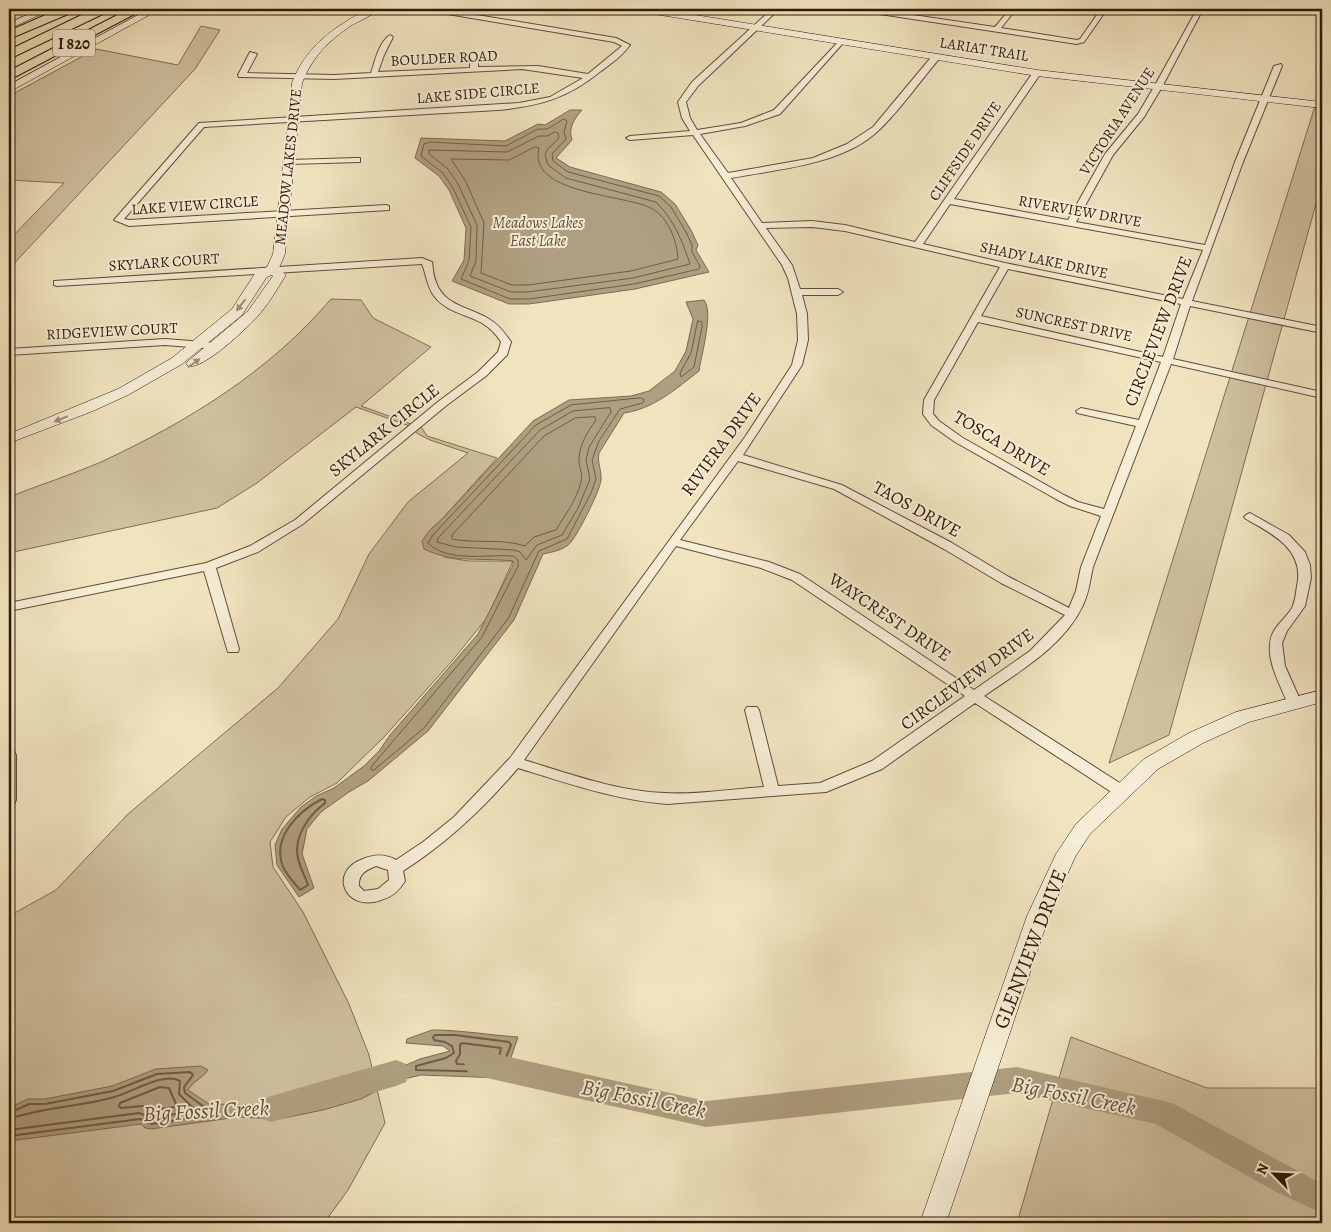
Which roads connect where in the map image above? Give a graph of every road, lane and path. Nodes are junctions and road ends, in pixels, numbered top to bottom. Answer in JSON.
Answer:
{"nodes":[{"id":1,"x":47,"y":9,"type":"edge"},
{"id":2,"x":59,"y":9,"type":"edge"},
{"id":3,"x":69,"y":9,"type":"edge"},
{"id":4,"x":82,"y":9,"type":"edge"},
{"id":5,"x":103,"y":9,"type":"edge"},
{"id":6,"x":116,"y":9,"type":"edge"},
{"id":7,"x":138,"y":9,"type":"edge"},
{"id":8,"x":155,"y":9,"type":"edge"},
{"id":9,"x":374,"y":9,"type":"edge"},
{"id":10,"x":430,"y":9,"type":"edge"},
{"id":11,"x":642,"y":9,"type":"edge"},
{"id":12,"x":776,"y":9,"type":"edge"},
{"id":13,"x":860,"y":9,"type":"edge"},
{"id":14,"x":925,"y":9,"type":"edge"},
{"id":15,"x":1014,"y":9,"type":"edge"},
{"id":16,"x":1104,"y":9,"type":"edge"},
{"id":17,"x":1200,"y":9,"type":"edge"},
{"id":18,"x":918,"y":17,"type":"junction"},
{"id":19,"x":9,"y":26,"type":"edge"},
{"id":20,"x":79,"y":27,"type":"junction"},
{"id":21,"x":756,"y":27,"type":"junction"},
{"id":22,"x":996,"y":30,"type":"junction"},
{"id":23,"x":9,"y":35,"type":"edge"},
{"id":24,"x":390,"y":37,"type":"dead end"},
{"id":25,"x":842,"y":41,"type":"junction"},
{"id":26,"x":9,"y":44,"type":"edge"},
{"id":27,"x":253,"y":54,"type":"dead end"},
{"id":28,"x":474,"y":54,"type":"dead end"},
{"id":29,"x":9,"y":55,"type":"edge"},
{"id":30,"x":936,"y":57,"type":"junction"},
{"id":31,"x":9,"y":60,"type":"edge"},
{"id":32,"x":9,"y":65,"type":"edge"},
{"id":33,"x":1278,"y":66,"type":"dead end"},
{"id":34,"x":474,"y":69,"type":"junction"},
{"id":35,"x":1037,"y":73,"type":"junction"},
{"id":36,"x":374,"y":75,"type":"junction"},
{"id":37,"x":9,"y":76,"type":"edge"},
{"id":38,"x":299,"y":77,"type":"junction"},
{"id":39,"x":590,"y":77,"type":"junction"},
{"id":40,"x":1158,"y":87,"type":"junction"},
{"id":41,"x":9,"y":89,"type":"edge"},
{"id":42,"x":1266,"y":98,"type":"junction"},
{"id":43,"x":1322,"y":105,"type":"edge"},
{"id":44,"x":293,"y":119,"type":"junction"},
{"id":45,"x":694,"y":131,"type":"junction"},
{"id":46,"x":630,"y":138,"type":"dead end"},
{"id":47,"x":357,"y":160,"type":"dead end"},
{"id":48,"x":289,"y":162,"type":"junction"},
{"id":49,"x":726,"y":176,"type":"junction"},
{"id":50,"x":948,"y":201,"type":"junction"},
{"id":51,"x":386,"y":208,"type":"dead end"},
{"id":52,"x":284,"y":213,"type":"junction"},
{"id":53,"x":1071,"y":223,"type":"junction"},
{"id":54,"x":760,"y":226,"type":"junction"},
{"id":55,"x":917,"y":246,"type":"junction"},
{"id":56,"x":1208,"y":248,"type":"junction"},
{"id":57,"x":1005,"y":266,"type":"junction"},
{"id":58,"x":272,"y":269,"type":"junction"},
{"id":59,"x":57,"y":283,"type":"dead end"},
{"id":60,"x":797,"y":292,"type":"junction"},
{"id":61,"x":838,"y":292,"type":"dead end"},
{"id":62,"x":1186,"y":303,"type":"junction"},
{"id":63,"x":975,"y":318,"type":"junction"},
{"id":64,"x":1322,"y":330,"type":"edge"},
{"id":65,"x":200,"y":344,"type":"junction"},
{"id":66,"x":217,"y":346,"type":"junction"},
{"id":67,"x":9,"y":352,"type":"edge"},
{"id":68,"x":1167,"y":360,"type":"junction"},
{"id":69,"x":1322,"y":395,"type":"edge"},
{"id":70,"x":1081,"y":411,"type":"dead end"},
{"id":71,"x":1141,"y":424,"type":"junction"},
{"id":72,"x":9,"y":439,"type":"edge"},
{"id":73,"x":9,"y":451,"type":"edge"},
{"id":74,"x":736,"y":457,"type":"junction"},
{"id":75,"x":1107,"y":514,"type":"junction"},
{"id":76,"x":1250,"y":517,"type":"dead end"},
{"id":77,"x":673,"y":542,"type":"junction"},
{"id":78,"x":209,"y":566,"type":"junction"},
{"id":79,"x":9,"y":607,"type":"edge"},
{"id":80,"x":1072,"y":614,"type":"junction"},
{"id":81,"x":233,"y":650,"type":"dead end"},
{"id":82,"x":1322,"y":696,"type":"edge"},
{"id":83,"x":975,"y":697,"type":"junction"},
{"id":84,"x":1294,"y":702,"type":"junction"},
{"id":85,"x":752,"y":710,"type":"dead end"},
{"id":86,"x":9,"y":755,"type":"edge"},
{"id":87,"x":515,"y":762,"type":"junction"},
{"id":88,"x":1121,"y":791,"type":"junction"},
{"id":89,"x":772,"y":792,"type":"junction"},
{"id":90,"x":9,"y":800,"type":"edge"},
{"id":91,"x":395,"y":868,"type":"dead end"},
{"id":92,"x":933,"y":1223,"type":"edge"}],
"edges":[{"from":1,"to":19,"type":"street"},
{"from":2,"to":23,"type":"highway"},
{"from":3,"to":23,"type":"highway"},
{"from":4,"to":26,"type":"highway","number":"I 820"},
{"from":5,"to":29,"type":"highway"},
{"from":6,"to":20,"type":"highway"},
{"from":7,"to":37,"type":"highway","number":"I 820"},
{"from":8,"to":41,"type":"street"},
{"from":9,"to":38,"type":"street","name":"MEADOW LAKES DRIVE"},
{"from":10,"to":39,"type":"street","name":"LAKE SIDE CIRCLE"},
{"from":11,"to":21,"type":"street","name":"LARIAT TRAIL"},
{"from":12,"to":21,"type":"street","name":"RIVIERA DRIVE"},
{"from":13,"to":18,"type":"street"},
{"from":14,"to":18,"type":"street"},
{"from":15,"to":22,"type":"street"},
{"from":16,"to":22,"type":"street"},
{"from":17,"to":40,"type":"street","name":"VICTORIA AVENUE"},
{"from":18,"to":22,"type":"street"},
{"from":20,"to":31,"type":"highway"},
{"from":20,"to":32,"type":"highway"},
{"from":21,"to":25,"type":"street","name":"LARIAT TRAIL"},
{"from":21,"to":45,"type":"street","name":"RIVIERA DRIVE"},
{"from":24,"to":36,"type":"street"},
{"from":25,"to":30,"type":"street","name":"LARIAT TRAIL"},
{"from":25,"to":45,"type":"street"},
{"from":27,"to":38,"type":"street","name":"BOULDER ROAD"},
{"from":28,"to":34,"type":"street"},
{"from":30,"to":35,"type":"street","name":"LARIAT TRAIL"},
{"from":30,"to":49,"type":"street"},
{"from":33,"to":42,"type":"street","name":"CIRCLEVIEW DRIVE"},
{"from":34,"to":36,"type":"street","name":"BOULDER ROAD"},
{"from":34,"to":39,"type":"street","name":"BOULDER ROAD"},
{"from":35,"to":40,"type":"street","name":"LARIAT TRAIL"},
{"from":35,"to":50,"type":"street","name":"CLIFFSIDE DRIVE"},
{"from":36,"to":38,"type":"street","name":"BOULDER ROAD"},
{"from":38,"to":44,"type":"street","name":"MEADOW LAKES DRIVE"},
{"from":39,"to":44,"type":"street","name":"LAKE SIDE CIRCLE"},
{"from":40,"to":42,"type":"street","name":"LARIAT TRAIL"},
{"from":40,"to":53,"type":"street","name":"VICTORIA AVENUE"},
{"from":42,"to":43,"type":"street","name":"LARIAT TRAIL"},
{"from":42,"to":56,"type":"street","name":"CIRCLEVIEW DRIVE"},
{"from":44,"to":48,"type":"street","name":"MEADOW LAKES DRIVE"},
{"from":44,"to":52,"type":"street","name":"LAKE VIEW CIRCLE"},
{"from":45,"to":46,"type":"street"},
{"from":45,"to":49,"type":"street","name":"RIVIERA DRIVE"},
{"from":47,"to":48,"type":"street"},
{"from":48,"to":52,"type":"street","name":"MEADOW LAKES DRIVE"},
{"from":49,"to":54,"type":"street","name":"RIVIERA DRIVE"},
{"from":50,"to":53,"type":"street","name":"RIVERVIEW DRIVE"},
{"from":50,"to":55,"type":"street","name":"CLIFFSIDE DRIVE"},
{"from":51,"to":52,"type":"street"},
{"from":52,"to":58,"type":"street","name":"MEADOW LAKES DRIVE"},
{"from":53,"to":56,"type":"street","name":"RIVERVIEW DRIVE"},
{"from":54,"to":55,"type":"street","name":"SHADY LAKE DRIVE"},
{"from":54,"to":60,"type":"street","name":"RIVIERA DRIVE"},
{"from":55,"to":57,"type":"street","name":"SHADY LAKE DRIVE"},
{"from":56,"to":62,"type":"street","name":"CIRCLEVIEW DRIVE"},
{"from":57,"to":62,"type":"street","name":"SHADY LAKE DRIVE"},
{"from":57,"to":63,"type":"street","name":"TOSCA DRIVE"},
{"from":58,"to":59,"type":"street","name":"SKYLARK COURT"},
{"from":58,"to":65,"type":"street","name":"MEADOW LAKES DRIVE","one_way":true},
{"from":58,"to":66,"type":"street","name":"MEADOW LAKES DRIVE"},
{"from":58,"to":78,"type":"street","name":"SKYLARK CIRCLE"},
{"from":60,"to":61,"type":"street"},
{"from":60,"to":74,"type":"street","name":"RIVIERA DRIVE"},
{"from":62,"to":64,"type":"street","name":"SHADY LAKE DRIVE"},
{"from":62,"to":68,"type":"street","name":"CIRCLEVIEW DRIVE"},
{"from":63,"to":68,"type":"street","name":"SUNCREST DRIVE"},
{"from":63,"to":75,"type":"street","name":"TOSCA DRIVE"},
{"from":65,"to":66,"type":"street","name":"RIDGEVIEW COURT"},
{"from":65,"to":67,"type":"street","name":"RIDGEVIEW COURT"},
{"from":65,"to":72,"type":"street","name":"MEADOW LAKES DRIVE","one_way":true},
{"from":73,"to":66,"type":"street","name":"MEADOW LAKES DRIVE","one_way":true},
{"from":68,"to":69,"type":"street","name":"SUNCREST DRIVE"},
{"from":68,"to":71,"type":"street","name":"CIRCLEVIEW DRIVE"},
{"from":70,"to":71,"type":"street"},
{"from":71,"to":75,"type":"street","name":"CIRCLEVIEW DRIVE"},
{"from":74,"to":77,"type":"street","name":"RIVIERA DRIVE"},
{"from":74,"to":80,"type":"street","name":"TAOS DRIVE"},
{"from":75,"to":80,"type":"street","name":"CIRCLEVIEW DRIVE"},
{"from":76,"to":84,"type":"street"},
{"from":77,"to":83,"type":"street","name":"WAYCREST DRIVE"},
{"from":77,"to":87,"type":"street","name":"RIVIERA DRIVE"},
{"from":78,"to":79,"type":"street","name":"SKYLARK CIRCLE"},
{"from":78,"to":81,"type":"street"},
{"from":80,"to":83,"type":"street","name":"CIRCLEVIEW DRIVE"},
{"from":82,"to":84,"type":"street","name":"GLENVIEW DRIVE"},
{"from":83,"to":88,"type":"street","name":"WAYCREST DRIVE"},
{"from":83,"to":89,"type":"street","name":"CIRCLEVIEW DRIVE"},
{"from":84,"to":88,"type":"street","name":"GLENVIEW DRIVE"},
{"from":85,"to":89,"type":"street"},
{"from":86,"to":90,"type":"street"},
{"from":87,"to":89,"type":"street","name":"CIRCLEVIEW DRIVE"},
{"from":87,"to":91,"type":"street","name":"RIVIERA DRIVE"},
{"from":88,"to":92,"type":"street","name":"GLENVIEW DRIVE"}]}
